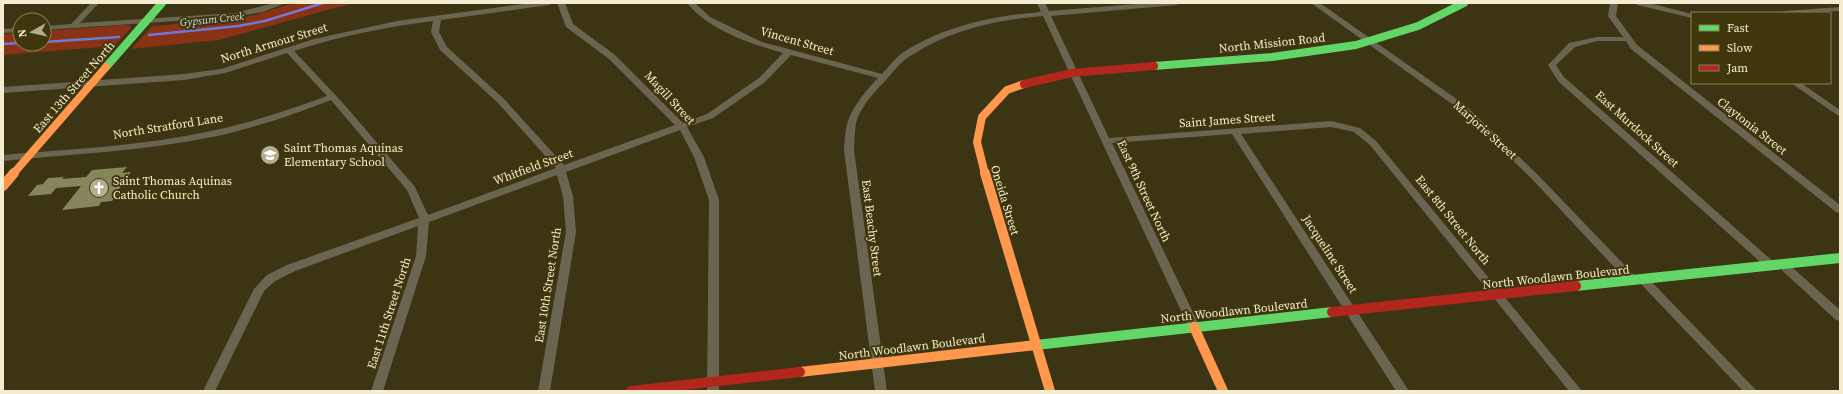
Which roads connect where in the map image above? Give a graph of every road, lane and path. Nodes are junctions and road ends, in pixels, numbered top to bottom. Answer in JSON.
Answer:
{"nodes":[{"id":1,"x":95,"y":3,"type":"edge"},
{"id":2,"x":162,"y":3,"type":"edge"},
{"id":3,"x":282,"y":3,"type":"edge"},
{"id":4,"x":549,"y":3,"type":"edge"},
{"id":5,"x":561,"y":3,"type":"edge"},
{"id":6,"x":691,"y":3,"type":"edge"},
{"id":7,"x":1041,"y":3,"type":"edge"},
{"id":8,"x":1176,"y":3,"type":"edge"},
{"id":9,"x":1315,"y":3,"type":"edge"},
{"id":10,"x":1464,"y":3,"type":"edge"},
{"id":11,"x":1614,"y":3,"type":"edge"},
{"id":12,"x":1640,"y":3,"type":"edge"},
{"id":13,"x":1840,"y":9,"type":"edge"},
{"id":14,"x":1798,"y":12,"type":"edge"},
{"id":15,"x":1046,"y":13,"type":"junction"},
{"id":16,"x":1691,"y":16,"type":"edge"},
{"id":17,"x":438,"y":17,"type":"junction"},
{"id":18,"x":146,"y":21,"type":"junction"},
{"id":19,"x":73,"y":26,"type":"junction"},
{"id":20,"x":52,"y":27,"type":"edge"},
{"id":21,"x":1628,"y":39,"type":"junction"},
{"id":22,"x":1368,"y":41,"type":"junction"},
{"id":23,"x":289,"y":50,"type":"junction"},
{"id":24,"x":790,"y":52,"type":"junction"},
{"id":25,"x":1074,"y":72,"type":"junction"},
{"id":26,"x":883,"y":77,"type":"junction"},
{"id":27,"x":92,"y":83,"type":"junction"},
{"id":28,"x":1797,"y":84,"type":"edge"},
{"id":29,"x":3,"y":90,"type":"edge"},
{"id":30,"x":332,"y":97,"type":"junction"},
{"id":31,"x":1840,"y":114,"type":"edge"},
{"id":32,"x":682,"y":127,"type":"junction"},
{"id":33,"x":1350,"y":128,"type":"joint"},
{"id":34,"x":1235,"y":132,"type":"junction"},
{"id":35,"x":1106,"y":141,"type":"junction"},
{"id":36,"x":30,"y":155,"type":"junction"},
{"id":37,"x":3,"y":158,"type":"edge"},
{"id":38,"x":561,"y":170,"type":"junction"},
{"id":39,"x":3,"y":186,"type":"edge"},
{"id":40,"x":1840,"y":210,"type":"edge"},
{"id":41,"x":424,"y":220,"type":"junction"},
{"id":42,"x":1840,"y":258,"type":"edge"},
{"id":43,"x":1776,"y":265,"type":"junction"},
{"id":44,"x":1638,"y":280,"type":"junction"},
{"id":45,"x":1498,"y":295,"type":"junction"},
{"id":46,"x":1351,"y":311,"type":"junction"},
{"id":47,"x":1840,"y":317,"type":"edge"},
{"id":48,"x":1194,"y":327,"type":"junction"},
{"id":49,"x":1036,"y":345,"type":"junction"},
{"id":50,"x":877,"y":363,"type":"junction"},
{"id":51,"x":713,"y":386,"type":"edge"},
{"id":52,"x":209,"y":391,"type":"edge"},
{"id":53,"x":377,"y":391,"type":"edge"},
{"id":54,"x":544,"y":391,"type":"edge"},
{"id":55,"x":631,"y":391,"type":"edge"},
{"id":56,"x":881,"y":391,"type":"edge"},
{"id":57,"x":1050,"y":391,"type":"edge"},
{"id":58,"x":1224,"y":391,"type":"edge"},
{"id":59,"x":1402,"y":391,"type":"edge"},
{"id":60,"x":1576,"y":391,"type":"edge"},
{"id":61,"x":1751,"y":391,"type":"edge"}],
"edges":[{"from":1,"to":19,"type":"street"},
{"from":2,"to":18,"type":"main road","name":"East 13th Street North"},
{"from":3,"to":18,"type":"street"},
{"from":4,"to":17,"type":"street","name":"North Armour Street"},
{"from":5,"to":32,"type":"street","name":"Magill Street"},
{"from":6,"to":24,"type":"street","name":"Vincent Street"},
{"from":7,"to":15,"type":"street","name":"East 9th Street North"},
{"from":8,"to":15,"type":"street","name":"East Beachy Street"},
{"from":9,"to":22,"type":"street","name":"Marjorie Street"},
{"from":10,"to":22,"type":"main road","name":"North Mission Road"},
{"from":11,"to":21,"type":"street","name":"Claytonia Street"},
{"from":12,"to":16,"type":"street"},
{"from":13,"to":14,"type":"street"},
{"from":15,"to":25,"type":"street","name":"East 9th Street North"},
{"from":15,"to":26,"type":"street","name":"East Beachy Street"},
{"from":17,"to":23,"type":"street","name":"North Armour Street"},
{"from":17,"to":38,"type":"street","name":"East 10th Street North"},
{"from":18,"to":19,"type":"street"},
{"from":18,"to":27,"type":"main road","name":"East 13th Street North"},
{"from":19,"to":20,"type":"street"},
{"from":21,"to":40,"type":"street","name":"Claytonia Street"},
{"from":21,"to":43,"type":"street","name":"East Murdock Street"},
{"from":22,"to":25,"type":"main road","name":"North Mission Road"},
{"from":22,"to":44,"type":"street","name":"Marjorie Street"},
{"from":23,"to":27,"type":"street","name":"North Armour Street"},
{"from":23,"to":30,"type":"street","name":"East 11th Street North"},
{"from":24,"to":26,"type":"street","name":"Vincent Street"},
{"from":24,"to":32,"type":"street","name":"Whitfield Street"},
{"from":25,"to":35,"type":"street","name":"East 9th Street North"},
{"from":25,"to":49,"type":"main road","name":"Oneida Street"},
{"from":26,"to":50,"type":"street","name":"East Beachy Street"},
{"from":27,"to":29,"type":"street","name":"North Armour Street"},
{"from":27,"to":36,"type":"main road","name":"East 13th Street North"},
{"from":28,"to":31,"type":"street"},
{"from":30,"to":36,"type":"street","name":"North Stratford Lane"},
{"from":30,"to":41,"type":"street","name":"East 11th Street North"},
{"from":32,"to":38,"type":"street","name":"Whitfield Street"},
{"from":32,"to":51,"type":"street","name":"Magill Street"},
{"from":33,"to":34,"type":"street","name":"Saint James Street"},
{"from":33,"to":45,"type":"street","name":"East 8th Street North"},
{"from":34,"to":35,"type":"street","name":"Saint James Street"},
{"from":34,"to":46,"type":"street","name":"Jacqueline Street"},
{"from":35,"to":48,"type":"street","name":"East 9th Street North"},
{"from":36,"to":37,"type":"street","name":"North Stratford Lane"},
{"from":36,"to":39,"type":"main road","name":"East 13th Street North"},
{"from":38,"to":41,"type":"street","name":"Whitfield Street"},
{"from":38,"to":54,"type":"street","name":"East 10th Street North"},
{"from":41,"to":52,"type":"street","name":"Whitfield Street"},
{"from":41,"to":53,"type":"street","name":"East 11th Street North"},
{"from":42,"to":43,"type":"main road","name":"North Woodlawn Boulevard"},
{"from":43,"to":44,"type":"main road","name":"North Woodlawn Boulevard"},
{"from":43,"to":47,"type":"street","name":"East Murdock Street"},
{"from":44,"to":45,"type":"main road","name":"North Woodlawn Boulevard"},
{"from":44,"to":61,"type":"street","name":"Marjorie Street"},
{"from":45,"to":46,"type":"main road","name":"North Woodlawn Boulevard"},
{"from":45,"to":60,"type":"street","name":"East 8th Street North"},
{"from":46,"to":48,"type":"main road","name":"North Woodlawn Boulevard"},
{"from":46,"to":59,"type":"street","name":"Jacqueline Street"},
{"from":48,"to":49,"type":"main road","name":"North Woodlawn Boulevard"},
{"from":48,"to":58,"type":"main road","name":"East 9th Street North"},
{"from":49,"to":50,"type":"main road","name":"North Woodlawn Boulevard"},
{"from":49,"to":57,"type":"main road","name":"Oneida Street"},
{"from":50,"to":51,"type":"main road","name":"North Woodlawn Boulevard"},
{"from":50,"to":56,"type":"street","name":"East Beachy Street"},
{"from":51,"to":55,"type":"main road","name":"North Woodlawn Boulevard"}]}
